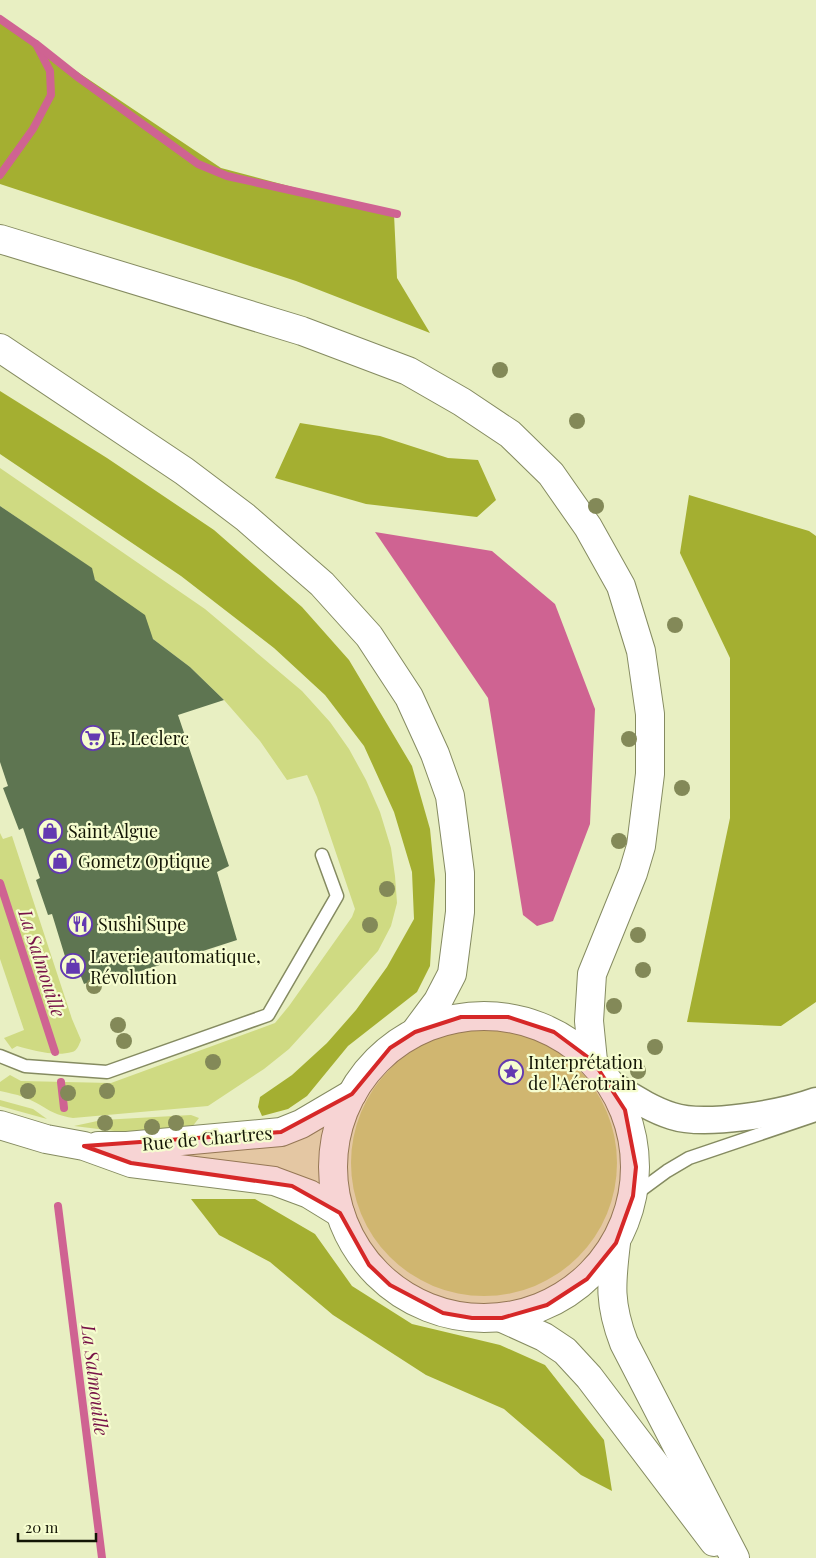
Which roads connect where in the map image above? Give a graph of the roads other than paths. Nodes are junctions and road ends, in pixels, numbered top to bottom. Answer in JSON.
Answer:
{"nodes":[{"id":1,"x":0,"y":239,"type":"edge"},
{"id":2,"x":0,"y":348,"type":"edge"},
{"id":3,"x":322,"y":855,"type":"dead end"},
{"id":4,"x":415,"y":1032,"type":"junction"},
{"id":5,"x":0,"y":1056,"type":"edge"},
{"id":6,"x":593,"y":1061,"type":"junction"},
{"id":7,"x":611,"y":1084,"type":"junction"},
{"id":8,"x":352,"y":1094,"type":"junction"},
{"id":9,"x":816,"y":1101,"type":"edge"},
{"id":10,"x":816,"y":1116,"type":"edge"},
{"id":11,"x":0,"y":1124,"type":"edge"},
{"id":12,"x":84,"y":1146,"type":"junction"},
{"id":13,"x":633,"y":1196,"type":"junction"},
{"id":14,"x":340,"y":1213,"type":"junction"},
{"id":15,"x":616,"y":1243,"type":"junction"},
{"id":16,"x":502,"y":1318,"type":"junction"},
{"id":17,"x":727,"y":1558,"type":"edge"},
{"id":18,"x":735,"y":1558,"type":"edge"}],
"edges":[{"from":1,"to":6,"type":"main road"},
{"from":2,"to":4,"type":"main road"},
{"from":3,"to":5,"type":"lane"},
{"from":4,"to":6,"type":"main road"},
{"from":4,"to":8,"type":"main road"},
{"from":6,"to":7,"type":"main road"},
{"from":7,"to":9,"type":"street"},
{"from":7,"to":13,"type":"main road"},
{"from":8,"to":12,"type":"main road","name":"Rue de Chartres"},
{"from":8,"to":14,"type":"main road"},
{"from":10,"to":13,"type":"lane"},
{"from":11,"to":12,"type":"main road","name":"Rue de Chartres"},
{"from":12,"to":14,"type":"main road","name":"Rue de Chartres"},
{"from":13,"to":15,"type":"main road"},
{"from":14,"to":16,"type":"main road"},
{"from":15,"to":16,"type":"main road"},
{"from":15,"to":18,"type":"main road"},
{"from":16,"to":17,"type":"main road"}]}
